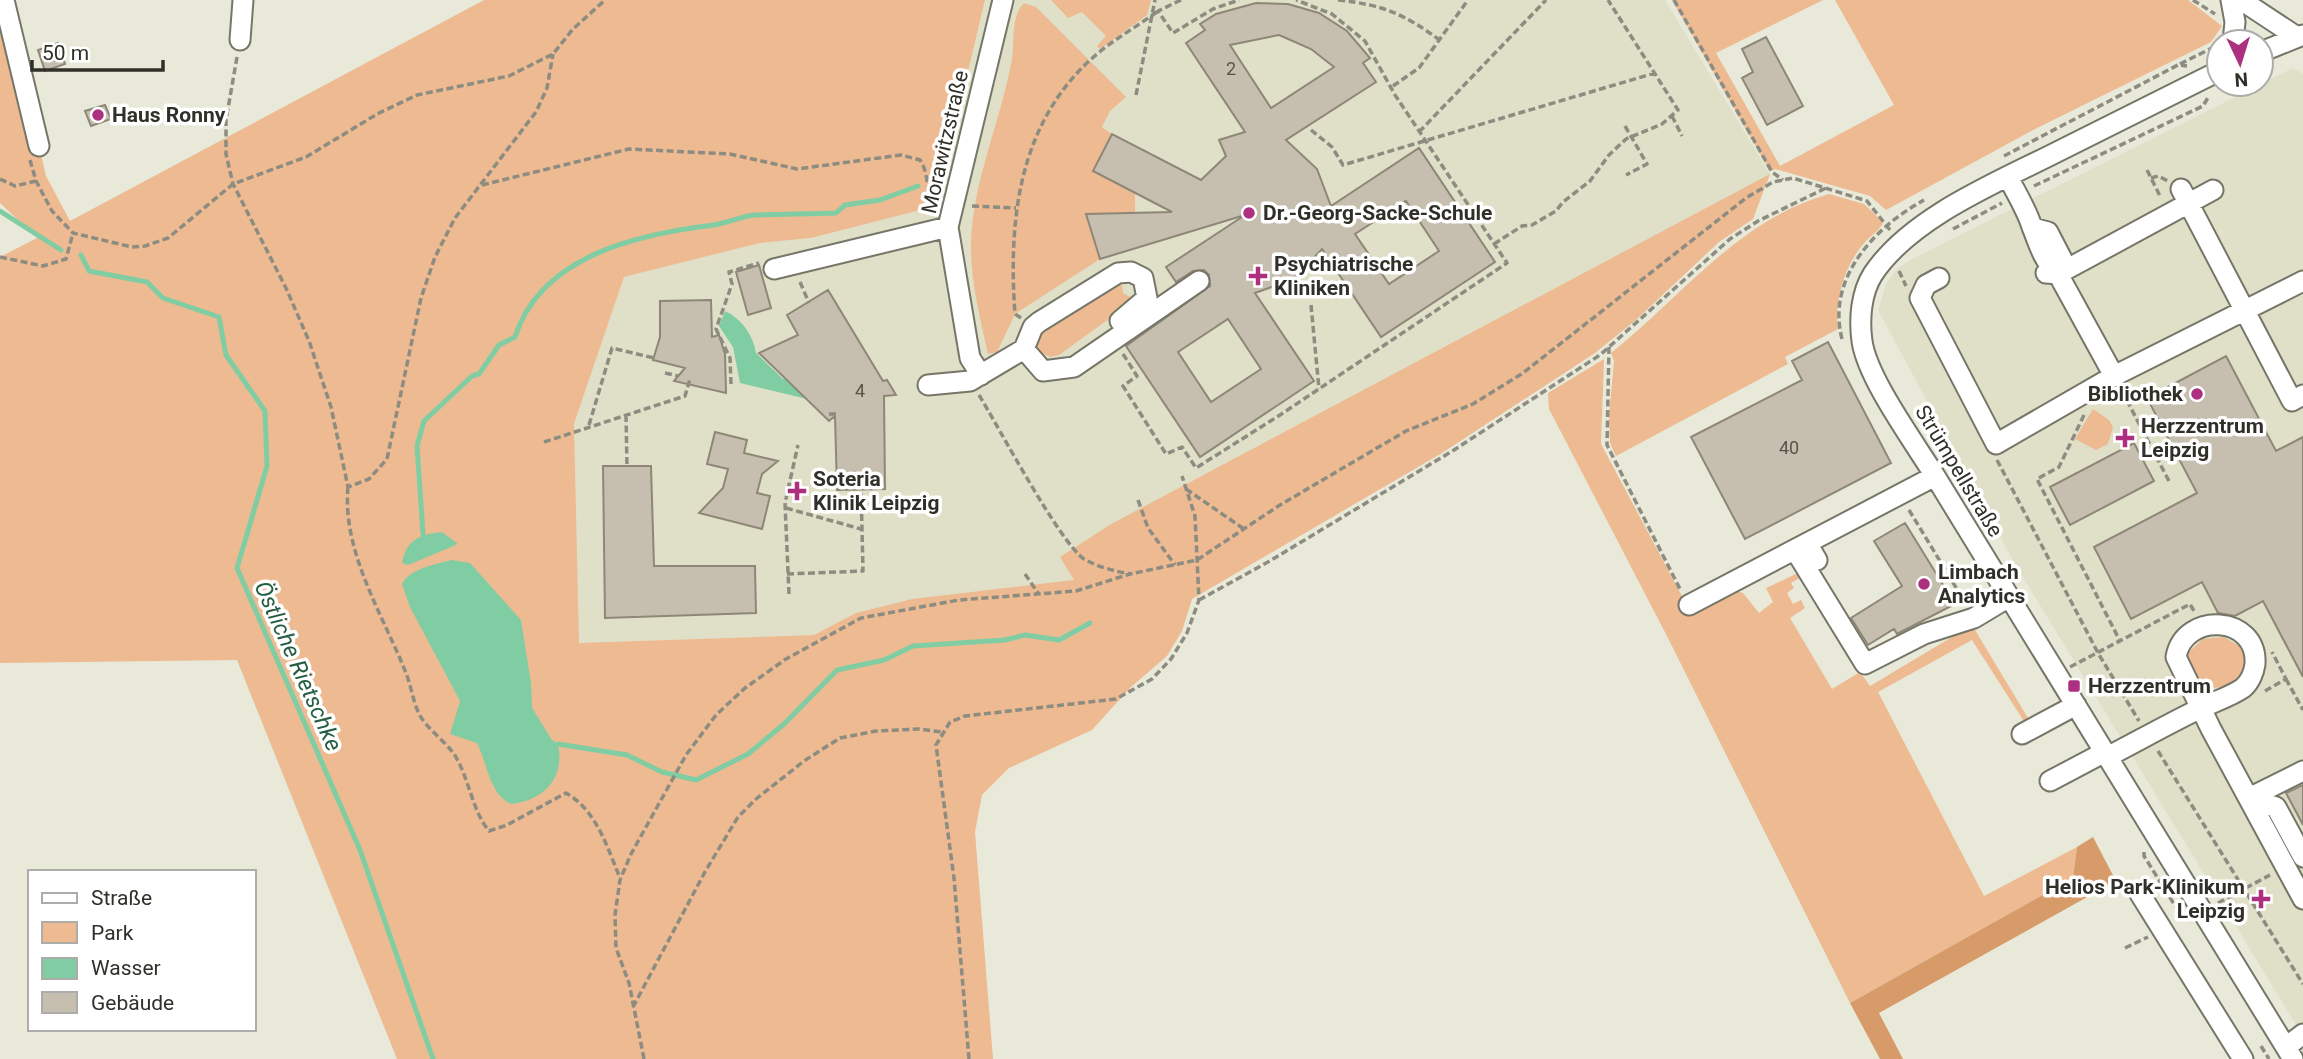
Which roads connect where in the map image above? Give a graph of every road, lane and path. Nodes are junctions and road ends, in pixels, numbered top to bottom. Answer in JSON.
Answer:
{"nodes":[{"id":1,"x":4,"y":0,"type":"edge"},
{"id":2,"x":243,"y":0,"type":"edge"},
{"id":3,"x":605,"y":0,"type":"edge"},
{"id":4,"x":1003,"y":0,"type":"edge"},
{"id":5,"x":1155,"y":0,"type":"edge"},
{"id":6,"x":1181,"y":0,"type":"edge"},
{"id":7,"x":1239,"y":0,"type":"edge"},
{"id":8,"x":1296,"y":0,"type":"edge"},
{"id":9,"x":1338,"y":0,"type":"edge"},
{"id":10,"x":1468,"y":0,"type":"edge"},
{"id":11,"x":1546,"y":0,"type":"edge"},
{"id":12,"x":1608,"y":0,"type":"edge"},
{"id":13,"x":1674,"y":0,"type":"edge"},
{"id":14,"x":2193,"y":0,"type":"edge"},
{"id":15,"x":2231,"y":0,"type":"edge"},
{"id":16,"x":2241,"y":0,"type":"edge"},
{"id":17,"x":1158,"y":11,"type":"junction"},
{"id":18,"x":1152,"y":16,"type":"junction"},
{"id":19,"x":2221,"y":19,"type":"dead end"},
{"id":20,"x":2233,"y":28,"type":"edge"},
{"id":21,"x":2300,"y":36,"type":"edge"},
{"id":22,"x":240,"y":40,"type":"joint"},
{"id":23,"x":1441,"y":41,"type":"junction"},
{"id":24,"x":2275,"y":46,"type":"edge"},
{"id":25,"x":2205,"y":53,"type":"edge"},
{"id":26,"x":553,"y":54,"type":"junction"},
{"id":27,"x":2178,"y":65,"type":"dead end"},
{"id":28,"x":1655,"y":73,"type":"junction"},
{"id":29,"x":1393,"y":86,"type":"junction"},
{"id":30,"x":2205,"y":86,"type":"edge"},
{"id":31,"x":1136,"y":95,"type":"dead end"},
{"id":32,"x":2207,"y":98,"type":"edge"},
{"id":33,"x":1672,"y":116,"type":"junction"},
{"id":34,"x":1625,"y":126,"type":"dead end"},
{"id":35,"x":1311,"y":130,"type":"dead end"},
{"id":36,"x":1419,"y":131,"type":"junction"},
{"id":37,"x":1682,"y":136,"type":"dead end"},
{"id":38,"x":1632,"y":137,"type":"junction"},
{"id":39,"x":1425,"y":141,"type":"junction"},
{"id":40,"x":39,"y":146,"type":"dead end"},
{"id":41,"x":2147,"y":170,"type":"dead end"},
{"id":42,"x":1626,"y":175,"type":"dead end"},
{"id":43,"x":0,"y":179,"type":"edge"},
{"id":44,"x":1783,"y":180,"type":"junction"},
{"id":45,"x":233,"y":184,"type":"junction"},
{"id":46,"x":480,"y":185,"type":"junction"},
{"id":47,"x":2012,"y":186,"type":"junction"},
{"id":48,"x":1827,"y":187,"type":"junction"},
{"id":49,"x":2213,"y":190,"type":"dead end"},
{"id":50,"x":2185,"y":197,"type":"junction"},
{"id":51,"x":1016,"y":208,"type":"junction"},
{"id":52,"x":946,"y":215,"type":"junction"},
{"id":53,"x":2170,"y":216,"type":"junction"},
{"id":54,"x":1948,"y":231,"type":"dead end"},
{"id":55,"x":73,"y":233,"type":"junction"},
{"id":56,"x":1494,"y":244,"type":"junction"},
{"id":57,"x":1899,"y":244,"type":"junction"},
{"id":58,"x":0,"y":257,"type":"edge"},
{"id":59,"x":1899,"y":264,"type":"dead end"},
{"id":60,"x":774,"y":269,"type":"joint"},
{"id":61,"x":2058,"y":274,"type":"junction"},
{"id":62,"x":1939,"y":278,"type":"dead end"},
{"id":63,"x":1199,"y":281,"type":"dead end"},
{"id":64,"x":2303,"y":281,"type":"edge"},
{"id":65,"x":804,"y":295,"type":"dead end"},
{"id":66,"x":1920,"y":298,"type":"junction"},
{"id":67,"x":809,"y":303,"type":"dead end"},
{"id":68,"x":1311,"y":305,"type":"dead end"},
{"id":69,"x":2245,"y":312,"type":"junction"},
{"id":70,"x":1033,"y":327,"type":"junction"},
{"id":71,"x":1114,"y":340,"type":"junction"},
{"id":72,"x":1609,"y":347,"type":"junction"},
{"id":73,"x":1024,"y":349,"type":"junction"},
{"id":74,"x":654,"y":358,"type":"dead end"},
{"id":75,"x":1043,"y":371,"type":"junction"},
{"id":76,"x":665,"y":373,"type":"dead end"},
{"id":77,"x":678,"y":376,"type":"dead end"},
{"id":78,"x":976,"y":378,"type":"junction"},
{"id":79,"x":690,"y":379,"type":"dead end"},
{"id":80,"x":2116,"y":379,"type":"junction"},
{"id":81,"x":731,"y":384,"type":"dead end"},
{"id":82,"x":928,"y":385,"type":"dead end"},
{"id":83,"x":1319,"y":389,"type":"junction"},
{"id":84,"x":2303,"y":395,"type":"edge"},
{"id":85,"x":2086,"y":412,"type":"dead end"},
{"id":86,"x":829,"y":414,"type":"dead end"},
{"id":87,"x":839,"y":414,"type":"dead end"},
{"id":88,"x":626,"y":415,"type":"junction"},
{"id":89,"x":588,"y":427,"type":"junction"},
{"id":90,"x":544,"y":442,"type":"dead end"},
{"id":91,"x":1996,"y":444,"type":"junction"},
{"id":92,"x":798,"y":445,"type":"dead end"},
{"id":93,"x":627,"y":467,"type":"dead end"},
{"id":94,"x":1182,"y":476,"type":"dead end"},
{"id":95,"x":1935,"y":476,"type":"junction"},
{"id":96,"x":2170,"y":483,"type":"dead end"},
{"id":97,"x":348,"y":487,"type":"junction"},
{"id":98,"x":861,"y":488,"type":"dead end"},
{"id":99,"x":1186,"y":489,"type":"junction"},
{"id":100,"x":1138,"y":500,"type":"dead end"},
{"id":101,"x":785,"y":508,"type":"junction"},
{"id":102,"x":1909,"y":510,"type":"dead end"},
{"id":103,"x":861,"y":529,"type":"junction"},
{"id":104,"x":1244,"y":529,"type":"junction"},
{"id":105,"x":1806,"y":551,"type":"junction"},
{"id":106,"x":1198,"y":560,"type":"junction"},
{"id":107,"x":1175,"y":565,"type":"junction"},
{"id":108,"x":787,"y":574,"type":"junction"},
{"id":109,"x":1025,"y":574,"type":"dead end"},
{"id":110,"x":1130,"y":574,"type":"junction"},
{"id":111,"x":1038,"y":593,"type":"junction"},
{"id":112,"x":789,"y":594,"type":"dead end"},
{"id":113,"x":2009,"y":597,"type":"junction"},
{"id":114,"x":1199,"y":600,"type":"junction"},
{"id":115,"x":1689,"y":605,"type":"joint"},
{"id":116,"x":1974,"y":618,"type":"junction"},
{"id":117,"x":2198,"y":618,"type":"dead end"},
{"id":118,"x":2120,"y":641,"type":"junction"},
{"id":119,"x":2098,"y":653,"type":"junction"},
{"id":120,"x":2056,"y":675,"type":"junction"},
{"id":121,"x":2287,"y":679,"type":"dead end"},
{"id":122,"x":2076,"y":705,"type":"junction"},
{"id":123,"x":2200,"y":708,"type":"junction"},
{"id":124,"x":2303,"y":710,"type":"edge"},
{"id":125,"x":942,"y":732,"type":"junction"},
{"id":126,"x":2022,"y":734,"type":"dead end"},
{"id":127,"x":2148,"y":735,"type":"junction"},
{"id":128,"x":2106,"y":754,"type":"junction"},
{"id":129,"x":2303,"y":771,"type":"edge"},
{"id":130,"x":2050,"y":780,"type":"dead end"},
{"id":131,"x":2249,"y":798,"type":"junction"},
{"id":132,"x":2144,"y":851,"type":"dead end"},
{"id":133,"x":2303,"y":857,"type":"edge"},
{"id":134,"x":2285,"y":867,"type":"junction"},
{"id":135,"x":621,"y":880,"type":"junction"},
{"id":136,"x":2244,"y":889,"type":"junction"},
{"id":137,"x":2140,"y":894,"type":"dead end"},
{"id":138,"x":2303,"y":899,"type":"edge"},
{"id":139,"x":2202,"y":911,"type":"junction"},
{"id":140,"x":2190,"y":929,"type":"dead end"},
{"id":141,"x":2303,"y":984,"type":"edge"},
{"id":142,"x":632,"y":1009,"type":"junction"},
{"id":143,"x":2303,"y":1034,"type":"edge"},
{"id":144,"x":2261,"y":1045,"type":"dead end"},
{"id":145,"x":2290,"y":1053,"type":"edge"},
{"id":146,"x":644,"y":1059,"type":"edge"},
{"id":147,"x":969,"y":1059,"type":"edge"},
{"id":148,"x":2243,"y":1059,"type":"edge"},
{"id":149,"x":2269,"y":1059,"type":"edge"}],
"edges":[{"from":1,"to":40,"type":"street"},
{"from":2,"to":22,"type":"street"},
{"from":3,"to":26,"type":"path"},
{"from":4,"to":52,"type":"street","name":"Morawitzstraße"},
{"from":5,"to":18,"type":"path"},
{"from":6,"to":17,"type":"path"},
{"from":7,"to":17,"type":"path"},
{"from":8,"to":29,"type":"path"},
{"from":9,"to":23,"type":"path"},
{"from":10,"to":23,"type":"path"},
{"from":11,"to":36,"type":"path"},
{"from":12,"to":28,"type":"path"},
{"from":13,"to":44,"type":"path"},
{"from":14,"to":19,"type":"path"},
{"from":15,"to":20,"type":"street"},
{"from":16,"to":21,"type":"street"},
{"from":17,"to":18,"type":"path"},
{"from":18,"to":31,"type":"path"},
{"from":18,"to":51,"type":"path"},
{"from":21,"to":24,"type":"street"},
{"from":22,"to":45,"type":"path"},
{"from":23,"to":29,"type":"path"},
{"from":25,"to":27,"type":"path"},
{"from":26,"to":45,"type":"path"},
{"from":26,"to":46,"type":"path"},
{"from":28,"to":33,"type":"path"},
{"from":28,"to":39,"type":"path"},
{"from":29,"to":36,"type":"path"},
{"from":30,"to":47,"type":"street","name":"Strümpellstraße"},
{"from":32,"to":47,"type":"path"},
{"from":33,"to":37,"type":"path"},
{"from":33,"to":38,"type":"path"},
{"from":34,"to":38,"type":"path"},
{"from":35,"to":39,"type":"path"},
{"from":36,"to":39,"type":"path"},
{"from":38,"to":42,"type":"path"},
{"from":38,"to":56,"type":"path"},
{"from":39,"to":56,"type":"path"},
{"from":41,"to":53,"type":"path"},
{"from":43,"to":55,"type":"path"},
{"from":44,"to":48,"type":"path"},
{"from":44,"to":104,"type":"path"},
{"from":45,"to":55,"type":"path"},
{"from":45,"to":97,"type":"path"},
{"from":46,"to":52,"type":"path"},
{"from":46,"to":97,"type":"path"},
{"from":47,"to":54,"type":"path"},
{"from":47,"to":57,"type":"street","name":"Strümpellstraße"},
{"from":47,"to":61,"type":"street"},
{"from":48,"to":57,"type":"path"},
{"from":48,"to":72,"type":"path"},
{"from":49,"to":50,"type":"street"},
{"from":50,"to":53,"type":"street"},
{"from":50,"to":69,"type":"street"},
{"from":51,"to":52,"type":"path"},
{"from":51,"to":70,"type":"path"},
{"from":52,"to":60,"type":"street"},
{"from":52,"to":78,"type":"street","name":"Morawitzstraße"},
{"from":53,"to":61,"type":"street"},
{"from":55,"to":58,"type":"path"},
{"from":56,"to":83,"type":"path"},
{"from":57,"to":95,"type":"street","name":"Strümpellstraße"},
{"from":59,"to":66,"type":"path"},
{"from":60,"to":81,"type":"path"},
{"from":61,"to":80,"type":"street"},
{"from":62,"to":66,"type":"street"},
{"from":63,"to":71,"type":"street"},
{"from":64,"to":69,"type":"street"},
{"from":65,"to":67,"type":"path"},
{"from":66,"to":91,"type":"street"},
{"from":68,"to":83,"type":"path"},
{"from":69,"to":80,"type":"street"},
{"from":69,"to":84,"type":"street"},
{"from":70,"to":73,"type":"street"},
{"from":70,"to":75,"type":"street"},
{"from":71,"to":75,"type":"street"},
{"from":71,"to":83,"type":"path"},
{"from":72,"to":114,"type":"path"},
{"from":72,"to":115,"type":"path"},
{"from":73,"to":75,"type":"street"},
{"from":73,"to":78,"type":"street"},
{"from":74,"to":89,"type":"path"},
{"from":76,"to":77,"type":"path"},
{"from":78,"to":82,"type":"street"},
{"from":78,"to":110,"type":"path"},
{"from":79,"to":88,"type":"path"},
{"from":80,"to":91,"type":"street"},
{"from":80,"to":96,"type":"path"},
{"from":85,"to":118,"type":"path"},
{"from":86,"to":87,"type":"path"},
{"from":88,"to":89,"type":"path"},
{"from":88,"to":93,"type":"path"},
{"from":89,"to":90,"type":"path"},
{"from":91,"to":119,"type":"path"},
{"from":92,"to":101,"type":"path"},
{"from":94,"to":99,"type":"path"},
{"from":95,"to":105,"type":"street"},
{"from":95,"to":113,"type":"street","name":"Strümpellstraße"},
{"from":97,"to":135,"type":"path"},
{"from":98,"to":103,"type":"path"},
{"from":99,"to":104,"type":"path"},
{"from":99,"to":106,"type":"path"},
{"from":100,"to":107,"type":"path"},
{"from":101,"to":103,"type":"path"},
{"from":101,"to":108,"type":"path"},
{"from":102,"to":116,"type":"path"},
{"from":103,"to":108,"type":"path"},
{"from":104,"to":106,"type":"path"},
{"from":105,"to":115,"type":"street"},
{"from":105,"to":116,"type":"street"},
{"from":106,"to":107,"type":"path"},
{"from":106,"to":114,"type":"path"},
{"from":107,"to":110,"type":"path"},
{"from":108,"to":112,"type":"path"},
{"from":109,"to":111,"type":"path"},
{"from":110,"to":111,"type":"path"},
{"from":111,"to":135,"type":"path"},
{"from":113,"to":116,"type":"street"},
{"from":113,"to":120,"type":"street","name":"Strümpellstraße"},
{"from":114,"to":125,"type":"path"},
{"from":117,"to":118,"type":"path"},
{"from":118,"to":119,"type":"path"},
{"from":119,"to":120,"type":"path"},
{"from":119,"to":127,"type":"path"},
{"from":120,"to":122,"type":"street","name":"Strümpellstraße"},
{"from":121,"to":124,"type":"path"},
{"from":122,"to":126,"type":"street"},
{"from":122,"to":128,"type":"street","name":"Strümpellstraße"},
{"from":123,"to":123,"type":"street"},
{"from":123,"to":127,"type":"street"},
{"from":123,"to":131,"type":"street"},
{"from":125,"to":142,"type":"path"},
{"from":125,"to":147,"type":"path"},
{"from":127,"to":128,"type":"street"},
{"from":127,"to":136,"type":"path"},
{"from":128,"to":130,"type":"street"},
{"from":128,"to":139,"type":"street","name":"Strümpellstraße"},
{"from":129,"to":131,"type":"street"},
{"from":131,"to":133,"type":"street"},
{"from":131,"to":134,"type":"street"},
{"from":132,"to":140,"type":"path"},
{"from":134,"to":136,"type":"path"},
{"from":134,"to":138,"type":"street"},
{"from":135,"to":142,"type":"path"},
{"from":136,"to":139,"type":"path"},
{"from":136,"to":141,"type":"path"},
{"from":137,"to":148,"type":"street"},
{"from":139,"to":145,"type":"street","name":"Strümpellstraße"},
{"from":142,"to":146,"type":"path"},
{"from":143,"to":145,"type":"street"},
{"from":144,"to":149,"type":"path"}]}
